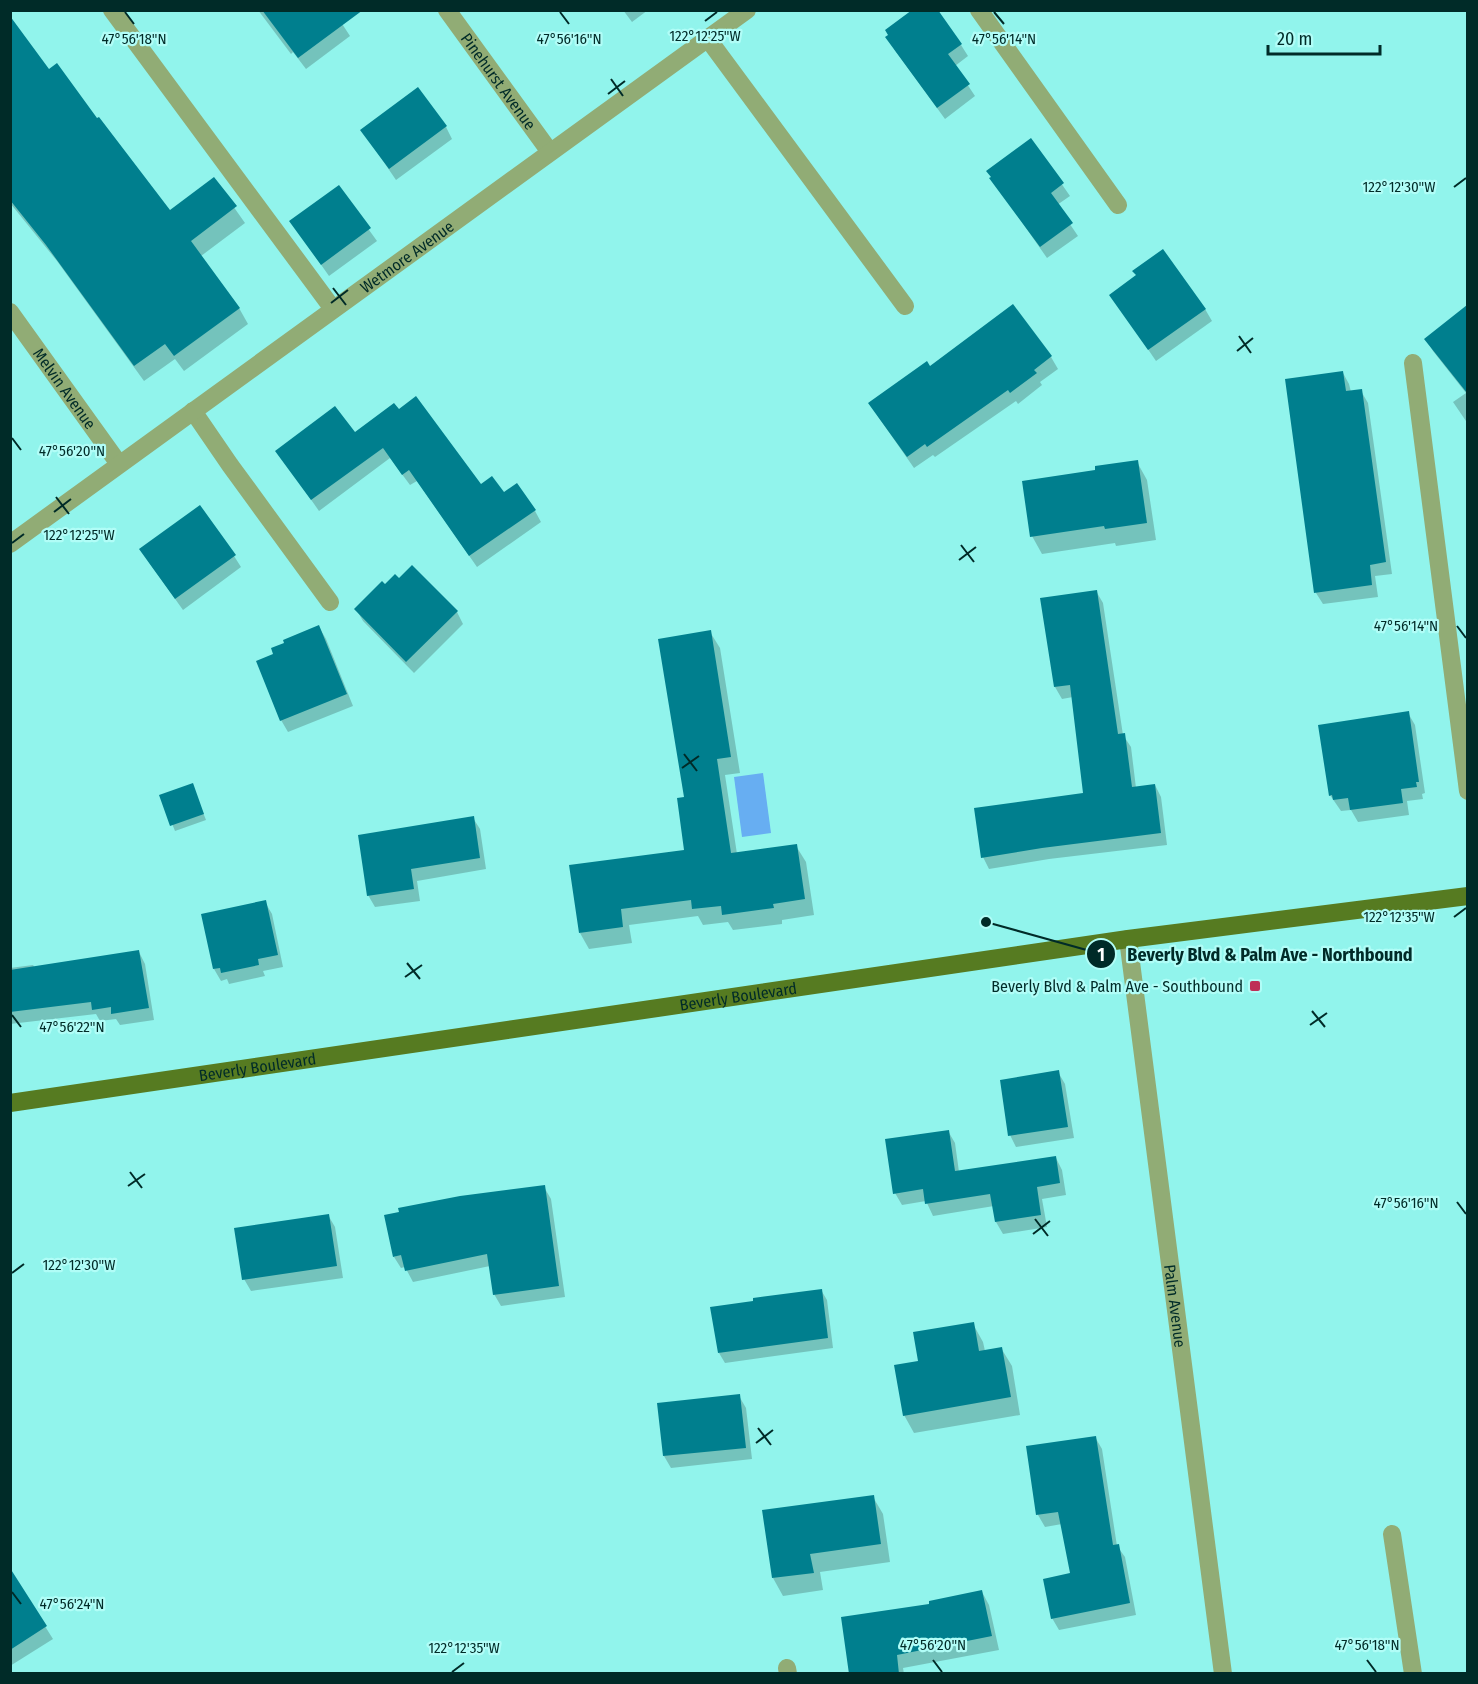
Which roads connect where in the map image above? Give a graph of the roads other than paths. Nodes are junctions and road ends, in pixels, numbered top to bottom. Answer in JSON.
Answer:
{"nodes":[{"id":1,"x":112,"y":10,"type":"edge"},
{"id":2,"x":447,"y":10,"type":"edge"},
{"id":3,"x":747,"y":10,"type":"edge"},
{"id":4,"x":979,"y":10,"type":"edge"},
{"id":5,"x":708,"y":39,"type":"junction"},
{"id":6,"x":550,"y":152,"type":"junction"},
{"id":7,"x":1118,"y":205,"type":"dead end"},
{"id":8,"x":905,"y":306,"type":"dead end"},
{"id":9,"x":333,"y":309,"type":"junction"},
{"id":10,"x":10,"y":312,"type":"edge"},
{"id":11,"x":1413,"y":363,"type":"dead end"},
{"id":12,"x":193,"y":411,"type":"junction"},
{"id":13,"x":119,"y":464,"type":"junction"},
{"id":14,"x":10,"y":544,"type":"edge"},
{"id":15,"x":330,"y":602,"type":"dead end"},
{"id":16,"x":1467,"y":791,"type":"edge"},
{"id":17,"x":1467,"y":896,"type":"edge"},
{"id":18,"x":1128,"y":939,"type":"junction"},
{"id":19,"x":10,"y":1103,"type":"edge"},
{"id":20,"x":1392,"y":1533,"type":"dead end"},
{"id":21,"x":1223,"y":1674,"type":"edge"},
{"id":22,"x":1413,"y":1674,"type":"edge"}],
"edges":[{"from":1,"to":9,"type":"street"},
{"from":2,"to":6,"type":"street","name":"Pinehurst Avenue"},
{"from":3,"to":5,"type":"street","name":"Wetmore Avenue"},
{"from":4,"to":7,"type":"street"},
{"from":5,"to":6,"type":"street","name":"Wetmore Avenue"},
{"from":5,"to":8,"type":"street"},
{"from":6,"to":9,"type":"street","name":"Wetmore Avenue"},
{"from":9,"to":12,"type":"street","name":"Wetmore Avenue"},
{"from":10,"to":13,"type":"street","name":"Melvin Avenue"},
{"from":11,"to":16,"type":"street"},
{"from":12,"to":13,"type":"street","name":"Wetmore Avenue"},
{"from":12,"to":15,"type":"street"},
{"from":13,"to":14,"type":"street","name":"Wetmore Avenue"},
{"from":17,"to":18,"type":"main road","name":"Beverly Boulevard"},
{"from":18,"to":19,"type":"main road","name":"Beverly Boulevard"},
{"from":18,"to":21,"type":"street","name":"Palm Avenue"},
{"from":20,"to":22,"type":"street"}]}
